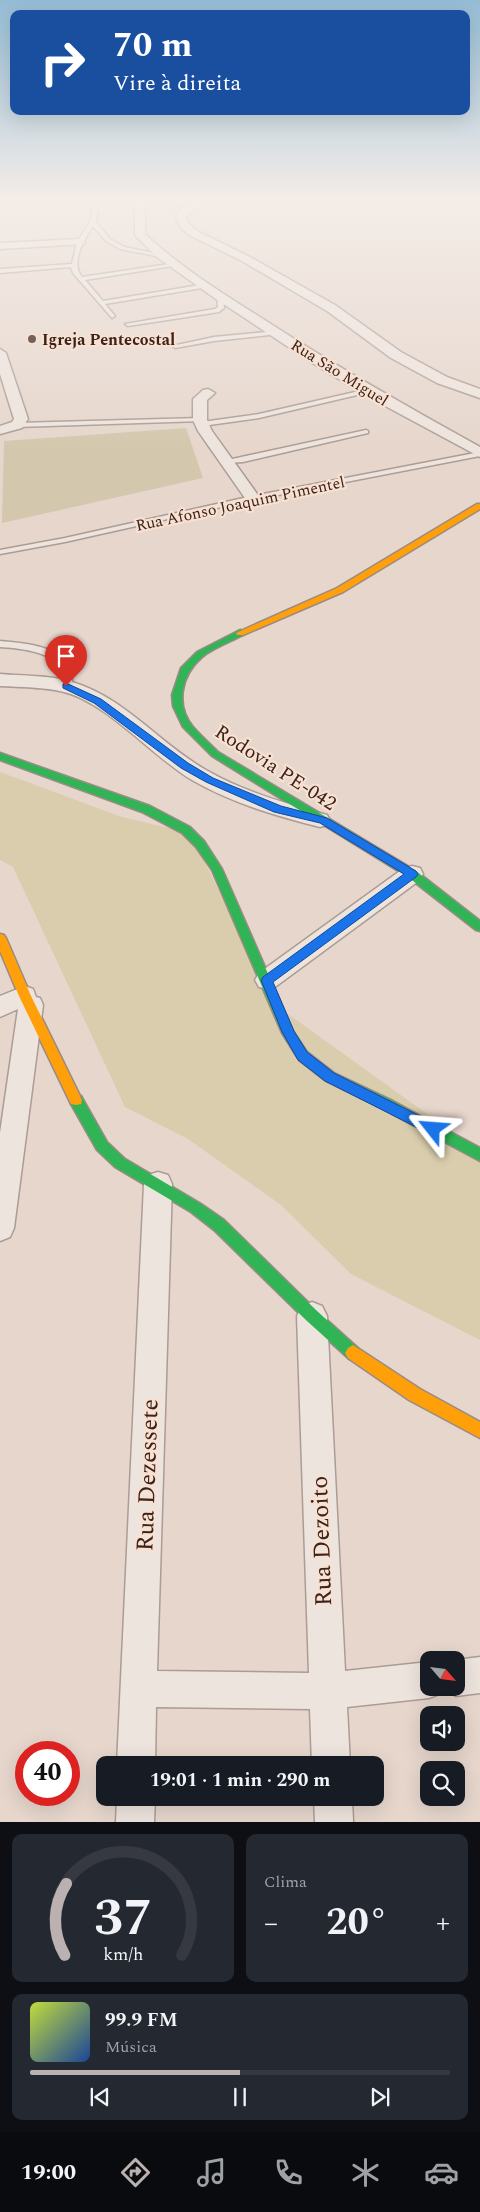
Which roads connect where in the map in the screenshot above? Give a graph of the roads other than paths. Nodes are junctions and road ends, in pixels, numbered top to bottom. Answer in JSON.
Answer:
{"nodes":[{"id":1,"x":84,"y":282,"type":"edge"},
{"id":2,"x":200,"y":282,"type":"edge"},
{"id":3,"x":286,"y":282,"type":"edge"},
{"id":4,"x":206,"y":286,"type":"junction"},
{"id":5,"x":220,"y":297,"type":"junction"},
{"id":6,"x":101,"y":303,"type":"junction"},
{"id":7,"x":112,"y":316,"type":"dead end"},
{"id":8,"x":128,"y":324,"type":"dead end"},
{"id":9,"x":276,"y":333,"type":"junction"},
{"id":10,"x":175,"y":346,"type":"dead end"},
{"id":11,"x":0,"y":353,"type":"edge"},
{"id":12,"x":368,"y":391,"type":"junction"},
{"id":13,"x":208,"y":393,"type":"dead end"},
{"id":14,"x":480,"y":394,"type":"edge"},
{"id":15,"x":201,"y":422,"type":"junction"},
{"id":16,"x":17,"y":425,"type":"junction"},
{"id":17,"x":0,"y":430,"type":"edge"},
{"id":18,"x":366,"y":432,"type":"dead end"},
{"id":19,"x":480,"y":454,"type":"edge"},
{"id":20,"x":227,"y":461,"type":"junction"},
{"id":21,"x":252,"y":498,"type":"junction"},
{"id":22,"x":480,"y":506,"type":"edge"},
{"id":23,"x":0,"y":552,"type":"edge"},
{"id":24,"x":0,"y":644,"type":"edge"},
{"id":25,"x":0,"y":680,"type":"edge"},
{"id":26,"x":66,"y":686,"type":"junction"},
{"id":27,"x":0,"y":756,"type":"edge"},
{"id":28,"x":324,"y":821,"type":"junction"},
{"id":29,"x":412,"y":874,"type":"junction"},
{"id":30,"x":480,"y":927,"type":"edge"},
{"id":31,"x":0,"y":938,"type":"edge"},
{"id":32,"x":267,"y":980,"type":"junction"},
{"id":33,"x":28,"y":1000,"type":"junction"},
{"id":34,"x":0,"y":1007,"type":"edge"},
{"id":35,"x":480,"y":1155,"type":"edge"},
{"id":36,"x":158,"y":1184,"type":"junction"},
{"id":37,"x":0,"y":1228,"type":"edge"},
{"id":38,"x":312,"y":1316,"type":"junction"},
{"id":39,"x":480,"y":1430,"type":"edge"},
{"id":40,"x":480,"y":1675,"type":"edge"},
{"id":41,"x":465,"y":1677,"type":"edge"},
{"id":42,"x":420,"y":1681,"type":"edge"},
{"id":43,"x":139,"y":1689,"type":"junction"},
{"id":44,"x":327,"y":1691,"type":"junction"},
{"id":45,"x":136,"y":1756,"type":"edge"},
{"id":46,"x":331,"y":1756,"type":"edge"},
{"id":47,"x":136,"y":1806,"type":"edge"},
{"id":48,"x":333,"y":1806,"type":"edge"},
{"id":49,"x":135,"y":1822,"type":"edge"},
{"id":50,"x":334,"y":1822,"type":"edge"}],
"edges":[{"from":1,"to":6,"type":"lane"},
{"from":2,"to":4,"type":"street","name":"Rua São Miguel"},
{"from":3,"to":14,"type":"street"},
{"from":4,"to":5,"type":"street","name":"Rua São Miguel"},
{"from":4,"to":6,"type":"lane"},
{"from":5,"to":8,"type":"lane"},
{"from":5,"to":9,"type":"street","name":"Rua São Miguel"},
{"from":6,"to":7,"type":"lane"},
{"from":9,"to":10,"type":"lane"},
{"from":9,"to":12,"type":"street","name":"Rua São Miguel"},
{"from":11,"to":16,"type":"street"},
{"from":12,"to":15,"type":"lane"},
{"from":12,"to":19,"type":"street","name":"Rua São Miguel"},
{"from":13,"to":15,"type":"street"},
{"from":15,"to":16,"type":"lane"},
{"from":15,"to":20,"type":"street"},
{"from":16,"to":17,"type":"street"},
{"from":18,"to":20,"type":"lane"},
{"from":19,"to":21,"type":"lane","name":"Rua Afonso Joaquim Pimentel"},
{"from":20,"to":21,"type":"street"},
{"from":21,"to":23,"type":"lane","name":"Rua Afonso Joaquim Pimentel"},
{"from":22,"to":28,"type":"street","name":"Rodovia PE-042"},
{"from":24,"to":26,"type":"lane"},
{"from":25,"to":26,"type":"street"},
{"from":26,"to":28,"type":"street"},
{"from":27,"to":32,"type":"street"},
{"from":28,"to":29,"type":"street","name":"Rodovia PE-042"},
{"from":29,"to":30,"type":"street","name":"Rodovia PE-042"},
{"from":29,"to":32,"type":"street"},
{"from":31,"to":33,"type":"street"},
{"from":32,"to":35,"type":"street"},
{"from":33,"to":34,"type":"street"},
{"from":33,"to":36,"type":"street"},
{"from":33,"to":37,"type":"street"},
{"from":36,"to":38,"type":"street"},
{"from":36,"to":43,"type":"street","name":"Rua Dezessete"},
{"from":38,"to":39,"type":"street"},
{"from":38,"to":44,"type":"street","name":"Rua Dezoito"},
{"from":40,"to":41,"type":"street"},
{"from":42,"to":44,"type":"street"},
{"from":43,"to":44,"type":"street"},
{"from":43,"to":45,"type":"street","name":"Rua Dezessete"},
{"from":44,"to":46,"type":"street","name":"Rua Dezoito"},
{"from":47,"to":49,"type":"street"},
{"from":48,"to":50,"type":"street"}]}
